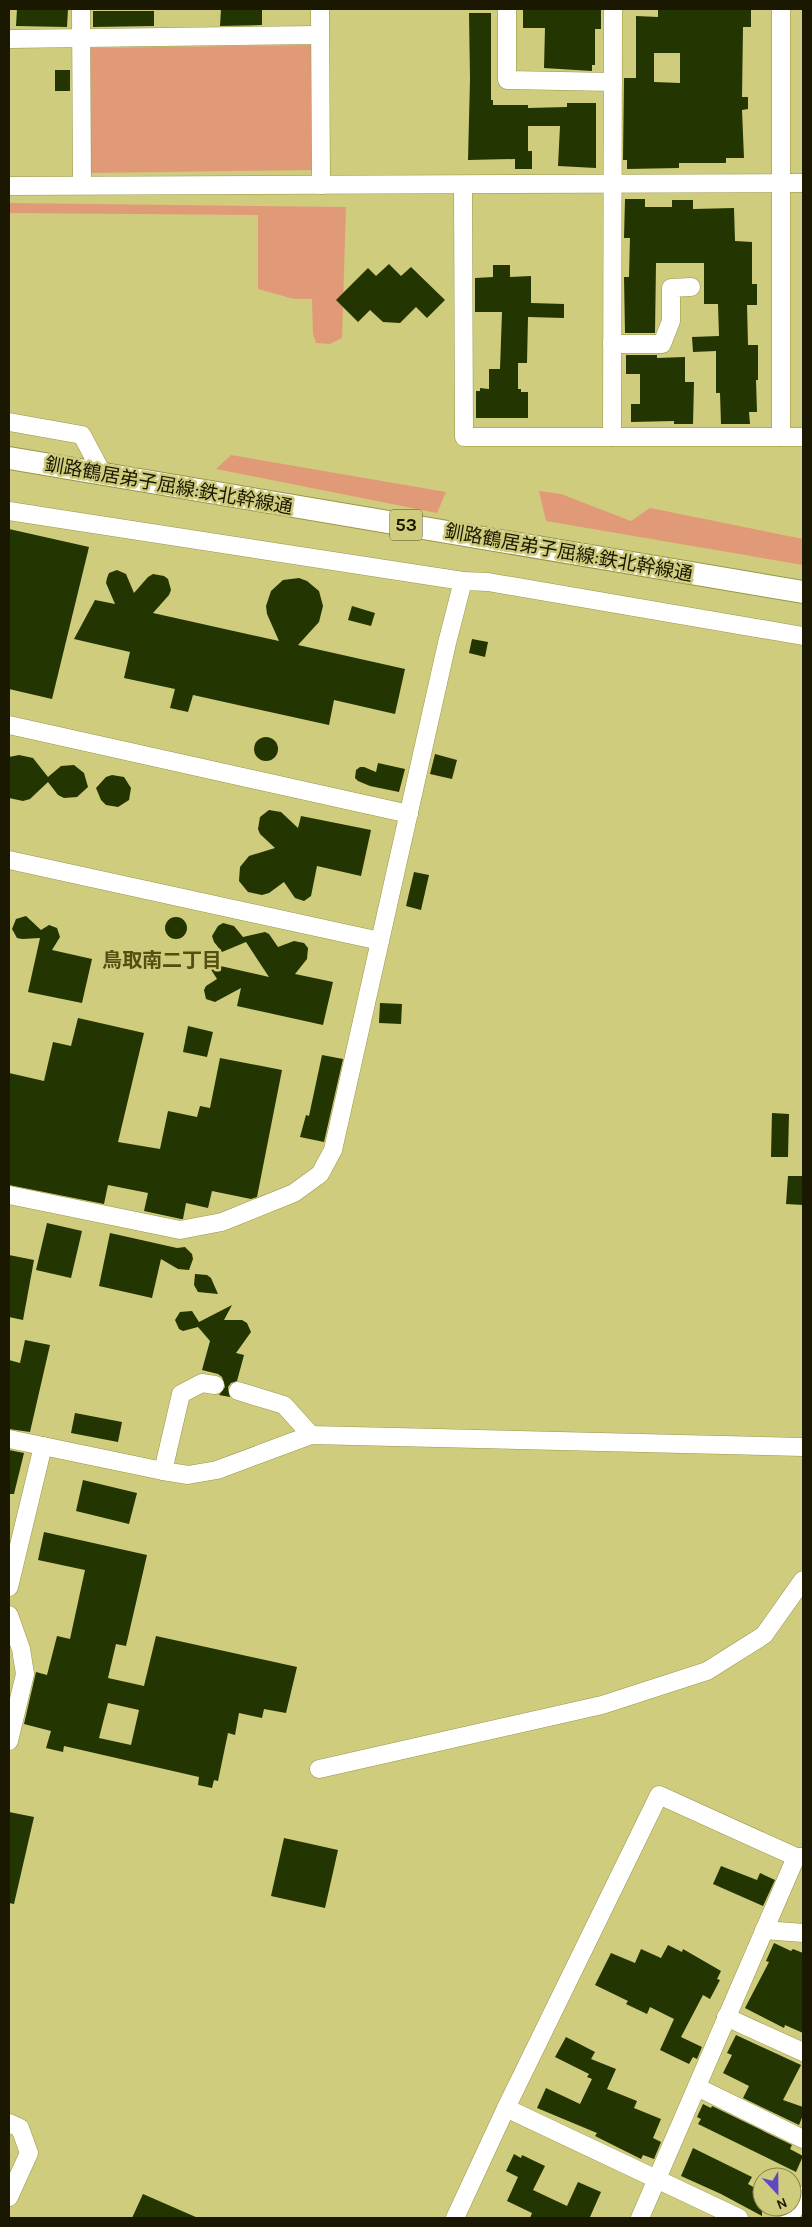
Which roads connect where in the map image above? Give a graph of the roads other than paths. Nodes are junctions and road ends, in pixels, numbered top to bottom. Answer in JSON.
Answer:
{"nodes":[{"id":1,"x":81,"y":9,"type":"edge"},
{"id":2,"x":320,"y":9,"type":"edge"},
{"id":3,"x":507,"y":9,"type":"edge"},
{"id":4,"x":613,"y":9,"type":"edge"},
{"id":5,"x":781,"y":9,"type":"edge"},
{"id":6,"x":319,"y":35,"type":"junction"},
{"id":7,"x":9,"y":39,"type":"edge"},
{"id":8,"x":82,"y":39,"type":"junction"},
{"id":9,"x":613,"y":82,"type":"junction"},
{"id":10,"x":613,"y":183,"type":"junction"},
{"id":11,"x":780,"y":183,"type":"junction"},
{"id":12,"x":803,"y":183,"type":"edge"},
{"id":13,"x":82,"y":185,"type":"junction"},
{"id":14,"x":321,"y":185,"type":"junction"},
{"id":15,"x":462,"y":185,"type":"junction"},
{"id":16,"x":9,"y":186,"type":"edge"},
{"id":17,"x":691,"y":287,"type":"dead end"},
{"id":18,"x":612,"y":344,"type":"junction"},
{"id":19,"x":9,"y":422,"type":"edge"},
{"id":20,"x":782,"y":437,"type":"junction"},
{"id":21,"x":803,"y":437,"type":"edge"},
{"id":22,"x":612,"y":438,"type":"junction"},
{"id":23,"x":9,"y":458,"type":"edge"},
{"id":24,"x":102,"y":473,"type":"junction"},
{"id":25,"x":9,"y":511,"type":"edge"},
{"id":26,"x":463,"y":581,"type":"junction"},
{"id":27,"x":803,"y":592,"type":"edge"},
{"id":28,"x":803,"y":636,"type":"edge"},
{"id":29,"x":9,"y":725,"type":"edge"},
{"id":30,"x":409,"y":814,"type":"junction"},
{"id":31,"x":9,"y":860,"type":"edge"},
{"id":32,"x":380,"y":941,"type":"junction"},
{"id":33,"x":9,"y":1195,"type":"edge"},
{"id":34,"x":215,"y":1386,"type":"dead end"},
{"id":35,"x":238,"y":1391,"type":"dead end"},
{"id":36,"x":311,"y":1435,"type":"junction"},
{"id":37,"x":9,"y":1439,"type":"edge"},
{"id":38,"x":43,"y":1446,"type":"junction"},
{"id":39,"x":803,"y":1447,"type":"edge"},
{"id":40,"x":164,"y":1471,"type":"junction"},
{"id":41,"x":803,"y":1580,"type":"edge"},
{"id":42,"x":9,"y":1588,"type":"edge"},
{"id":43,"x":9,"y":1615,"type":"edge"},
{"id":44,"x":9,"y":1741,"type":"edge"},
{"id":45,"x":319,"y":1769,"type":"dead end"},
{"id":46,"x":800,"y":1857,"type":"edge"},
{"id":47,"x":764,"y":1930,"type":"junction"},
{"id":48,"x":803,"y":1933,"type":"edge"},
{"id":49,"x":726,"y":2017,"type":"junction"},
{"id":50,"x":803,"y":2052,"type":"edge"},
{"id":51,"x":697,"y":2087,"type":"junction"},
{"id":52,"x":506,"y":2108,"type":"junction"},
{"id":53,"x":9,"y":2123,"type":"edge"},
{"id":54,"x":803,"y":2139,"type":"edge"},
{"id":55,"x":658,"y":2180,"type":"junction"},
{"id":56,"x":803,"y":2195,"type":"edge"},
{"id":57,"x":9,"y":2197,"type":"edge"},
{"id":58,"x":455,"y":2218,"type":"edge"},
{"id":59,"x":640,"y":2218,"type":"edge"},
{"id":60,"x":739,"y":2218,"type":"edge"},
{"id":61,"x":789,"y":2218,"type":"edge"}],
"edges":[{"from":1,"to":8,"type":"street"},
{"from":2,"to":6,"type":"street"},
{"from":3,"to":9,"type":"street"},
{"from":4,"to":9,"type":"street"},
{"from":5,"to":11,"type":"street"},
{"from":6,"to":8,"type":"street"},
{"from":6,"to":14,"type":"street"},
{"from":7,"to":8,"type":"street"},
{"from":8,"to":13,"type":"street"},
{"from":9,"to":10,"type":"street"},
{"from":10,"to":11,"type":"street"},
{"from":10,"to":15,"type":"street"},
{"from":10,"to":18,"type":"street"},
{"from":11,"to":12,"type":"street"},
{"from":11,"to":20,"type":"street"},
{"from":13,"to":14,"type":"street"},
{"from":13,"to":16,"type":"street"},
{"from":14,"to":15,"type":"street"},
{"from":15,"to":22,"type":"street"},
{"from":17,"to":18,"type":"street"},
{"from":18,"to":22,"type":"street"},
{"from":19,"to":24,"type":"street"},
{"from":20,"to":21,"type":"street"},
{"from":20,"to":22,"type":"street"},
{"from":23,"to":24,"type":"main road","name":"釧路鶴居弟子屈線:鉄北幹線通","number":"53"},
{"from":24,"to":27,"type":"main road","name":"釧路鶴居弟子屈線:鉄北幹線通","number":"53"},
{"from":25,"to":26,"type":"street"},
{"from":26,"to":28,"type":"street"},
{"from":26,"to":30,"type":"street"},
{"from":29,"to":30,"type":"street"},
{"from":30,"to":32,"type":"street"},
{"from":31,"to":32,"type":"street"},
{"from":32,"to":33,"type":"street"},
{"from":34,"to":40,"type":"street"},
{"from":35,"to":36,"type":"street"},
{"from":36,"to":39,"type":"street"},
{"from":36,"to":40,"type":"street"},
{"from":37,"to":38,"type":"street"},
{"from":38,"to":40,"type":"street"},
{"from":38,"to":42,"type":"street"},
{"from":41,"to":45,"type":"street"},
{"from":43,"to":44,"type":"street"},
{"from":46,"to":47,"type":"street"},
{"from":46,"to":52,"type":"street"},
{"from":47,"to":48,"type":"street"},
{"from":47,"to":49,"type":"street"},
{"from":49,"to":50,"type":"street"},
{"from":49,"to":51,"type":"street"},
{"from":51,"to":54,"type":"street"},
{"from":51,"to":55,"type":"street"},
{"from":52,"to":55,"type":"street"},
{"from":52,"to":58,"type":"street"},
{"from":53,"to":57,"type":"street"},
{"from":55,"to":59,"type":"street"},
{"from":55,"to":60,"type":"street"},
{"from":56,"to":61,"type":"street"}]}
